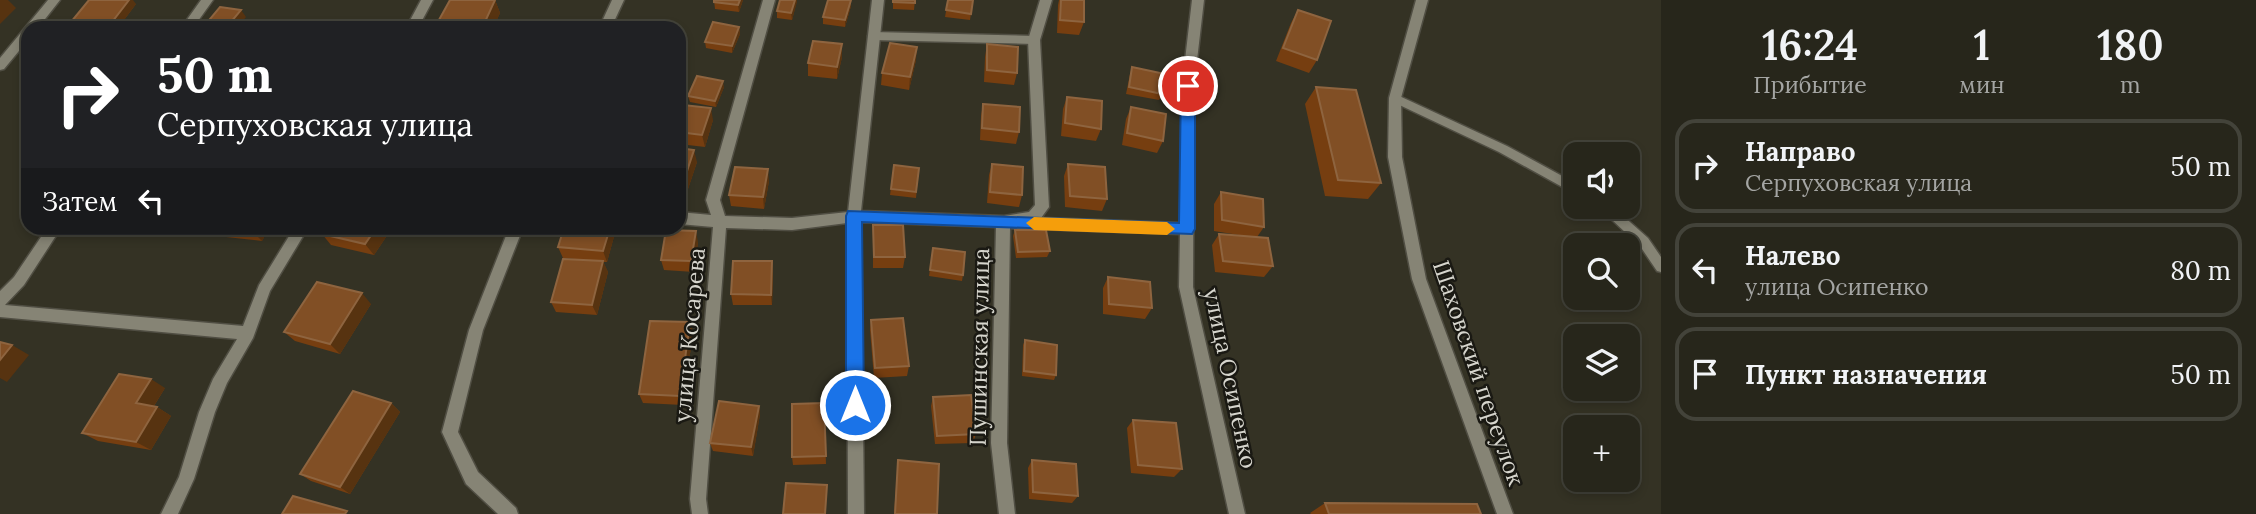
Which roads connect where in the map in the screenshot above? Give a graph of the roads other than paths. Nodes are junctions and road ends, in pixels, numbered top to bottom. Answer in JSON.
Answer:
{"nodes":[{"id":1,"x":54,"y":0,"type":"edge"},
{"id":2,"x":207,"y":0,"type":"edge"},
{"id":3,"x":427,"y":0,"type":"edge"},
{"id":4,"x":618,"y":0,"type":"edge"},
{"id":5,"x":769,"y":0,"type":"edge"},
{"id":6,"x":878,"y":0,"type":"edge"},
{"id":7,"x":1046,"y":0,"type":"edge"},
{"id":8,"x":1198,"y":0,"type":"edge"},
{"id":9,"x":1422,"y":0,"type":"edge"},
{"id":10,"x":37,"y":21,"type":"edge"},
{"id":11,"x":192,"y":21,"type":"edge"},
{"id":12,"x":416,"y":21,"type":"edge"},
{"id":13,"x":608,"y":21,"type":"edge"},
{"id":14,"x":873,"y":36,"type":"junction"},
{"id":15,"x":1034,"y":40,"type":"junction"},
{"id":16,"x":21,"y":41,"type":"edge"},
{"id":17,"x":0,"y":66,"type":"edge"},
{"id":18,"x":1395,"y":98,"type":"junction"},
{"id":19,"x":1563,"y":182,"type":"edge"},
{"id":20,"x":854,"y":216,"type":"junction"},
{"id":21,"x":686,"y":219,"type":"edge"},
{"id":22,"x":1618,"y":219,"type":"edge"},
{"id":23,"x":720,"y":222,"type":"junction"},
{"id":24,"x":1003,"y":222,"type":"junction"},
{"id":25,"x":1187,"y":229,"type":"junction"},
{"id":26,"x":49,"y":235,"type":"edge"},
{"id":27,"x":297,"y":235,"type":"edge"},
{"id":28,"x":513,"y":235,"type":"edge"},
{"id":29,"x":1661,"y":267,"type":"edge"},
{"id":30,"x":0,"y":301,"type":"edge"},
{"id":31,"x":0,"y":311,"type":"edge"},
{"id":32,"x":248,"y":333,"type":"junction"},
{"id":33,"x":169,"y":514,"type":"edge"},
{"id":34,"x":510,"y":514,"type":"edge"},
{"id":35,"x":700,"y":514,"type":"edge"},
{"id":36,"x":856,"y":514,"type":"edge"},
{"id":37,"x":1007,"y":514,"type":"edge"},
{"id":38,"x":1237,"y":514,"type":"edge"},
{"id":39,"x":1505,"y":514,"type":"edge"}],
"edges":[{"from":1,"to":10,"type":"street"},
{"from":2,"to":11,"type":"street"},
{"from":3,"to":12,"type":"street"},
{"from":4,"to":13,"type":"street"},
{"from":5,"to":23,"type":"street","name":"улица Косарева"},
{"from":6,"to":14,"type":"street"},
{"from":7,"to":15,"type":"street","name":"Пушинская улица"},
{"from":8,"to":25,"type":"street","name":"улица Осипенко"},
{"from":9,"to":18,"type":"street","name":"Шаховский переулок"},
{"from":14,"to":15,"type":"lane"},
{"from":14,"to":20,"type":"street"},
{"from":15,"to":24,"type":"street","name":"Пушинская улица"},
{"from":16,"to":17,"type":"street"},
{"from":18,"to":19,"type":"lane"},
{"from":18,"to":39,"type":"street","name":"Шаховский переулок"},
{"from":20,"to":23,"type":"street"},
{"from":20,"to":24,"type":"street"},
{"from":20,"to":36,"type":"street"},
{"from":21,"to":23,"type":"street"},
{"from":22,"to":29,"type":"lane"},
{"from":23,"to":35,"type":"street","name":"улица Косарева"},
{"from":24,"to":25,"type":"street"},
{"from":24,"to":37,"type":"street","name":"Пушинская улица"},
{"from":25,"to":38,"type":"street","name":"улица Осипенко"},
{"from":26,"to":30,"type":"street"},
{"from":27,"to":32,"type":"street"},
{"from":28,"to":34,"type":"street"},
{"from":31,"to":32,"type":"street"},
{"from":32,"to":33,"type":"street"}]}
